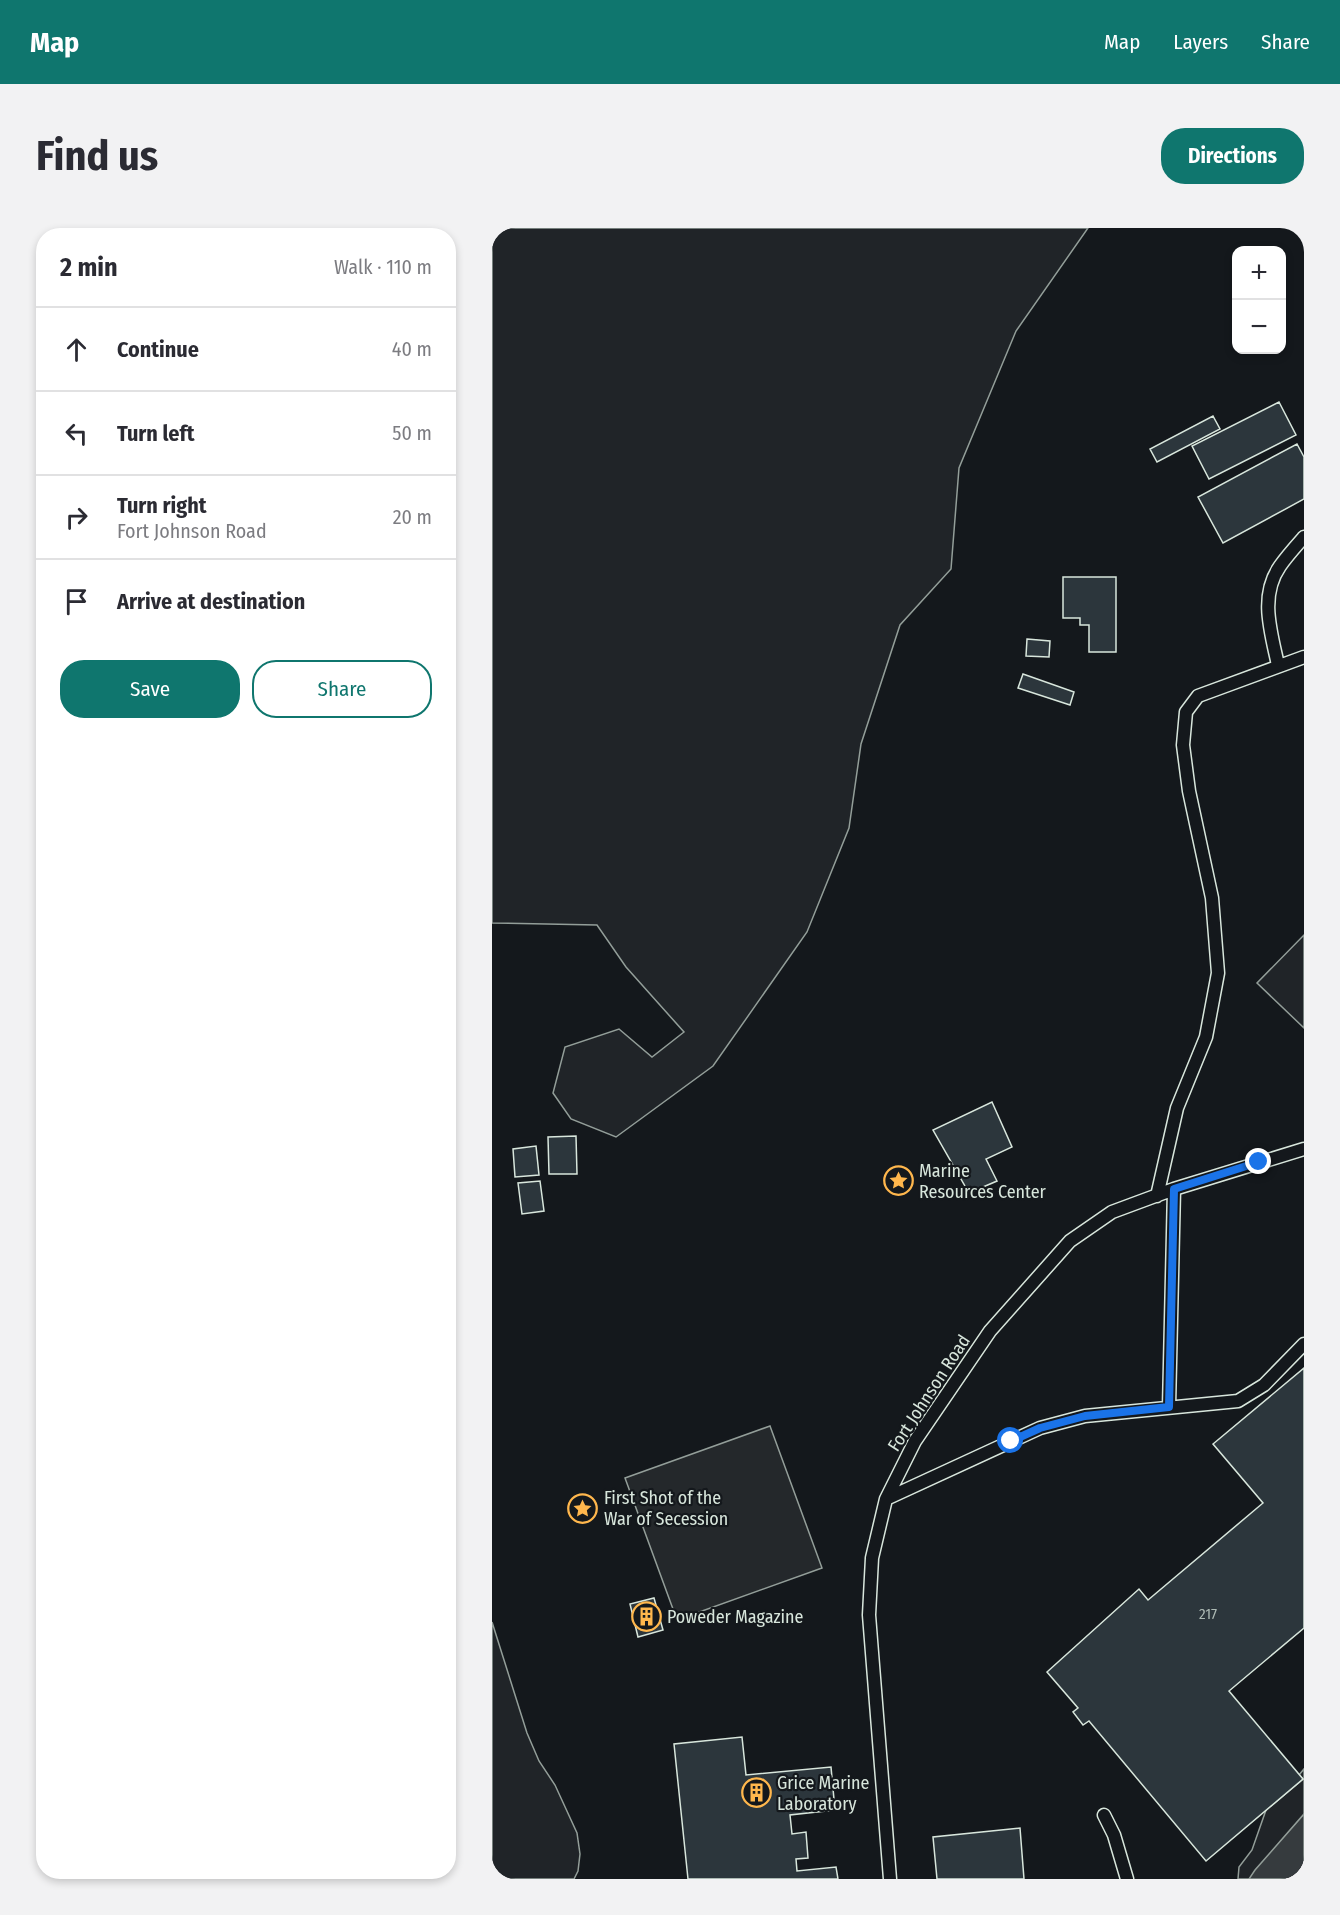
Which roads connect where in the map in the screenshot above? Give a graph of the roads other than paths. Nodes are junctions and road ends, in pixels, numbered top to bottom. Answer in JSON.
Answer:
{"nodes":[{"id":1,"x":1304,"y":537,"type":"edge"},
{"id":2,"x":1304,"y":657,"type":"edge"},
{"id":3,"x":1278,"y":665,"type":"junction"},
{"id":4,"x":1304,"y":1149,"type":"edge"},
{"id":5,"x":1174,"y":1189,"type":"junction"},
{"id":6,"x":1157,"y":1196,"type":"junction"},
{"id":7,"x":1304,"y":1344,"type":"edge"},
{"id":8,"x":1169,"y":1407,"type":"junction"},
{"id":9,"x":886,"y":1500,"type":"junction"},
{"id":10,"x":1104,"y":1815,"type":"dead end"},
{"id":11,"x":890,"y":1879,"type":"edge"},
{"id":12,"x":1127,"y":1879,"type":"edge"}],
"edges":[{"from":1,"to":3,"type":"lane"},
{"from":2,"to":3,"type":"lane"},
{"from":3,"to":6,"type":"lane"},
{"from":4,"to":5,"type":"lane","name":"Fort Johnson Road"},
{"from":5,"to":6,"type":"lane","name":"Fort Johnson Road"},
{"from":5,"to":8,"type":"lane"},
{"from":6,"to":9,"type":"lane","name":"Fort Johnson Road"},
{"from":7,"to":8,"type":"lane"},
{"from":8,"to":9,"type":"lane"},
{"from":9,"to":11,"type":"lane","name":"Fort Johnson Road"},
{"from":10,"to":12,"type":"lane"}]}
